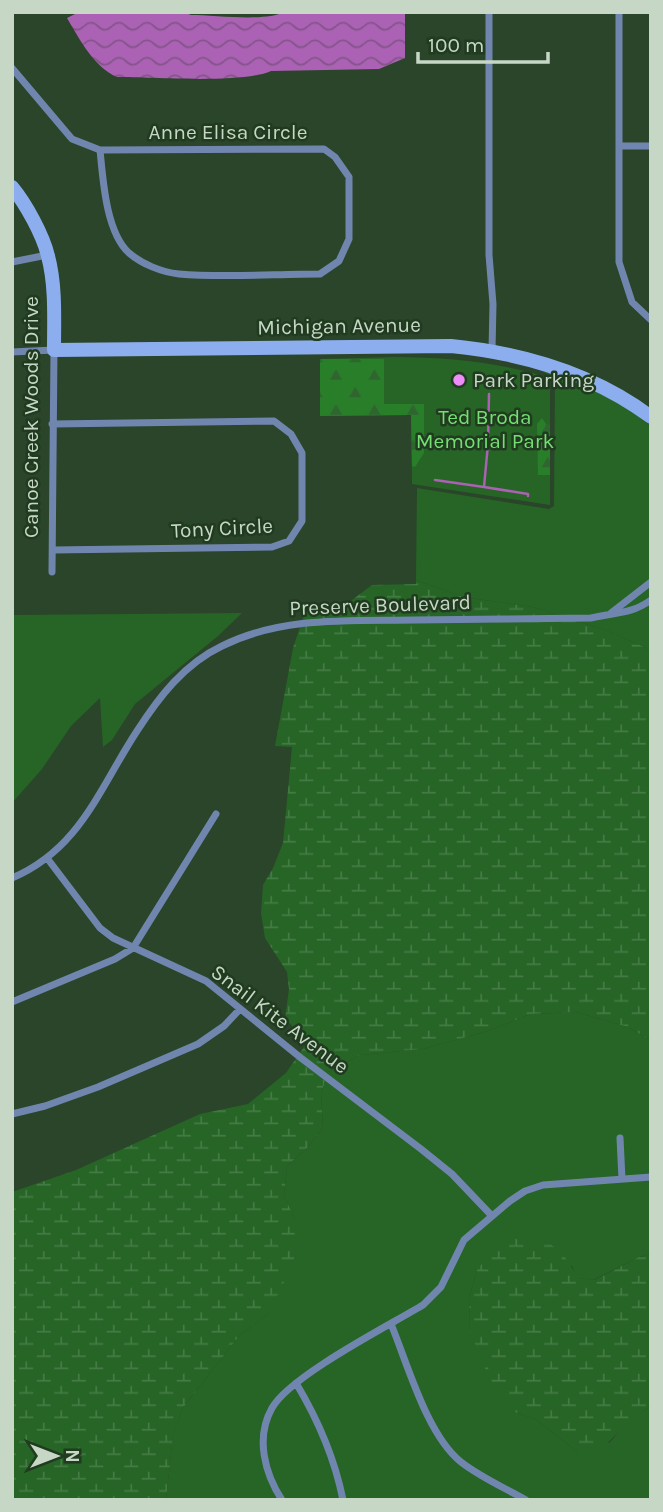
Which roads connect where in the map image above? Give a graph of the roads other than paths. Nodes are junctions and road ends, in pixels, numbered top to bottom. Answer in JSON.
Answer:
{"nodes":[{"id":1,"x":489,"y":12,"type":"edge"},
{"id":2,"x":619,"y":12,"type":"edge"},
{"id":3,"x":12,"y":68,"type":"edge"},
{"id":4,"x":619,"y":146,"type":"junction"},
{"id":5,"x":651,"y":146,"type":"edge"},
{"id":6,"x":100,"y":150,"type":"junction"},
{"id":7,"x":12,"y":187,"type":"edge"},
{"id":8,"x":48,"y":255,"type":"junction"},
{"id":9,"x":12,"y":262,"type":"edge"},
{"id":10,"x":651,"y":320,"type":"edge"},
{"id":11,"x":54,"y":350,"type":"junction"},
{"id":12,"x":492,"y":350,"type":"junction"},
{"id":13,"x":12,"y":352,"type":"edge"},
{"id":14,"x":651,"y":417,"type":"edge"},
{"id":15,"x":52,"y":424,"type":"junction"},
{"id":16,"x":53,"y":550,"type":"junction"},
{"id":17,"x":52,"y":572,"type":"dead end"},
{"id":18,"x":651,"y":582,"type":"edge"},
{"id":19,"x":651,"y":600,"type":"edge"},
{"id":20,"x":610,"y":613,"type":"junction"},
{"id":21,"x":216,"y":814,"type":"dead end"},
{"id":22,"x":47,"y":858,"type":"junction"},
{"id":23,"x":12,"y":878,"type":"edge"},
{"id":24,"x":134,"y":948,"type":"junction"},
{"id":25,"x":12,"y":1002,"type":"edge"},
{"id":26,"x":240,"y":1009,"type":"junction"},
{"id":27,"x":12,"y":1114,"type":"edge"},
{"id":28,"x":620,"y":1138,"type":"dead end"},
{"id":29,"x":651,"y":1177,"type":"edge"},
{"id":30,"x":622,"y":1179,"type":"junction"},
{"id":31,"x":492,"y":1216,"type":"junction"},
{"id":32,"x":391,"y":1324,"type":"junction"},
{"id":33,"x":296,"y":1383,"type":"junction"},
{"id":34,"x":282,"y":1500,"type":"edge"},
{"id":35,"x":343,"y":1500,"type":"edge"},
{"id":36,"x":526,"y":1500,"type":"edge"}],
"edges":[{"from":1,"to":12,"type":"street"},
{"from":2,"to":4,"type":"street"},
{"from":3,"to":6,"type":"street","name":"Anne Elisa Circle"},
{"from":4,"to":5,"type":"street"},
{"from":4,"to":10,"type":"street"},
{"from":6,"to":6,"type":"street","name":"Anne Elisa Circle"},
{"from":7,"to":8,"type":"street","name":"Canoe Creek Woods Drive"},
{"from":8,"to":9,"type":"street"},
{"from":8,"to":11,"type":"street","name":"Canoe Creek Woods Drive"},
{"from":11,"to":12,"type":"street","name":"Michigan Avenue"},
{"from":11,"to":13,"type":"street","name":"Michigan Avenue"},
{"from":11,"to":15,"type":"street","name":"Canoe Creek Woods Drive"},
{"from":12,"to":14,"type":"street","name":"Michigan Avenue"},
{"from":15,"to":16,"type":"street","name":"Canoe Creek Woods Drive"},
{"from":15,"to":16,"type":"street","name":"Tony Circle"},
{"from":16,"to":17,"type":"street","name":"Canoe Creek Woods Drive"},
{"from":18,"to":20,"type":"street","name":"Preserve Boulevard"},
{"from":19,"to":20,"type":"street","name":"Preserve Boulevard"},
{"from":20,"to":22,"type":"street","name":"Preserve Boulevard"},
{"from":21,"to":24,"type":"street"},
{"from":22,"to":23,"type":"street","name":"Preserve Boulevard"},
{"from":22,"to":24,"type":"street","name":"Snail Kite Avenue"},
{"from":24,"to":25,"type":"street"},
{"from":24,"to":26,"type":"street","name":"Snail Kite Avenue"},
{"from":26,"to":27,"type":"street"},
{"from":26,"to":31,"type":"street","name":"Snail Kite Avenue"},
{"from":28,"to":30,"type":"street"},
{"from":29,"to":30,"type":"street"},
{"from":30,"to":31,"type":"street"},
{"from":31,"to":32,"type":"street"},
{"from":32,"to":33,"type":"street"},
{"from":32,"to":36,"type":"street"},
{"from":33,"to":34,"type":"street"},
{"from":33,"to":35,"type":"street"}]}
